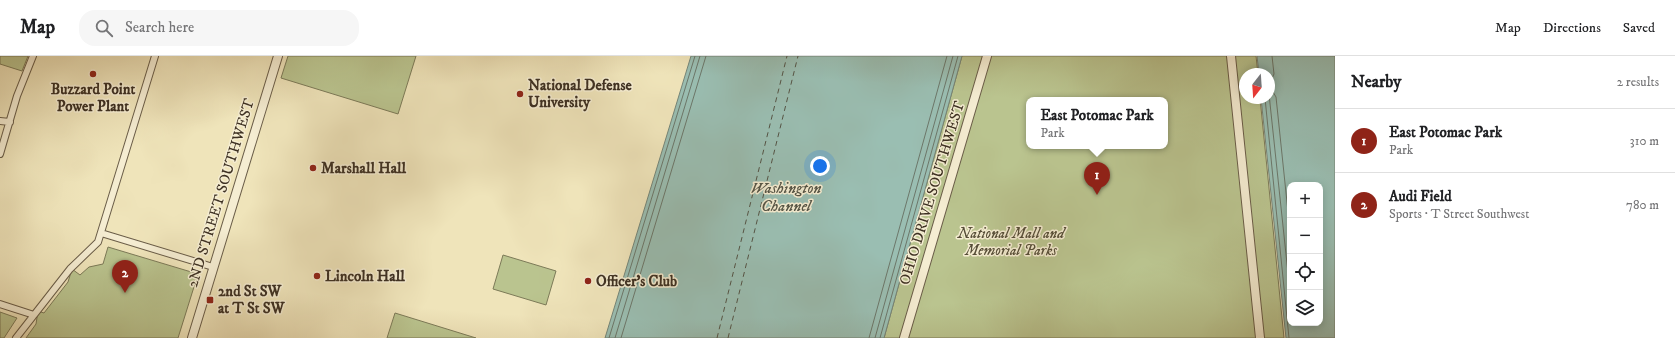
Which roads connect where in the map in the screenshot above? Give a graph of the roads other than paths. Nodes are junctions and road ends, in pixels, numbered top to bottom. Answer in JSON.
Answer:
{"nodes":[{"id":1,"x":33,"y":56,"type":"edge"},
{"id":2,"x":155,"y":56,"type":"edge"},
{"id":3,"x":278,"y":56,"type":"edge"},
{"id":4,"x":988,"y":56,"type":"edge"},
{"id":5,"x":1232,"y":56,"type":"edge"},
{"id":6,"x":0,"y":121,"type":"edge"},
{"id":7,"x":10,"y":122,"type":"junction"},
{"id":8,"x":0,"y":154,"type":"edge"},
{"id":9,"x":101,"y":232,"type":"junction"},
{"id":10,"x":213,"y":267,"type":"junction"},
{"id":11,"x":0,"y":304,"type":"edge"},
{"id":12,"x":34,"y":315,"type":"junction"},
{"id":13,"x":16,"y":338,"type":"edge"},
{"id":14,"x":192,"y":338,"type":"edge"},
{"id":15,"x":904,"y":338,"type":"edge"},
{"id":16,"x":1260,"y":338,"type":"edge"}],
"edges":[{"from":1,"to":7,"type":"street"},
{"from":2,"to":9,"type":"street"},
{"from":3,"to":10,"type":"street","name":"2ND STREET SOUTHWEST"},
{"from":4,"to":15,"type":"street","name":"OHIO DRIVE SOUTHWEST"},
{"from":5,"to":16,"type":"street"},
{"from":6,"to":7,"type":"street"},
{"from":7,"to":8,"type":"street"},
{"from":9,"to":10,"type":"street"},
{"from":9,"to":12,"type":"street"},
{"from":10,"to":14,"type":"street","name":"2ND STREET SOUTHWEST"},
{"from":11,"to":12,"type":"street"},
{"from":12,"to":13,"type":"street"}]}
